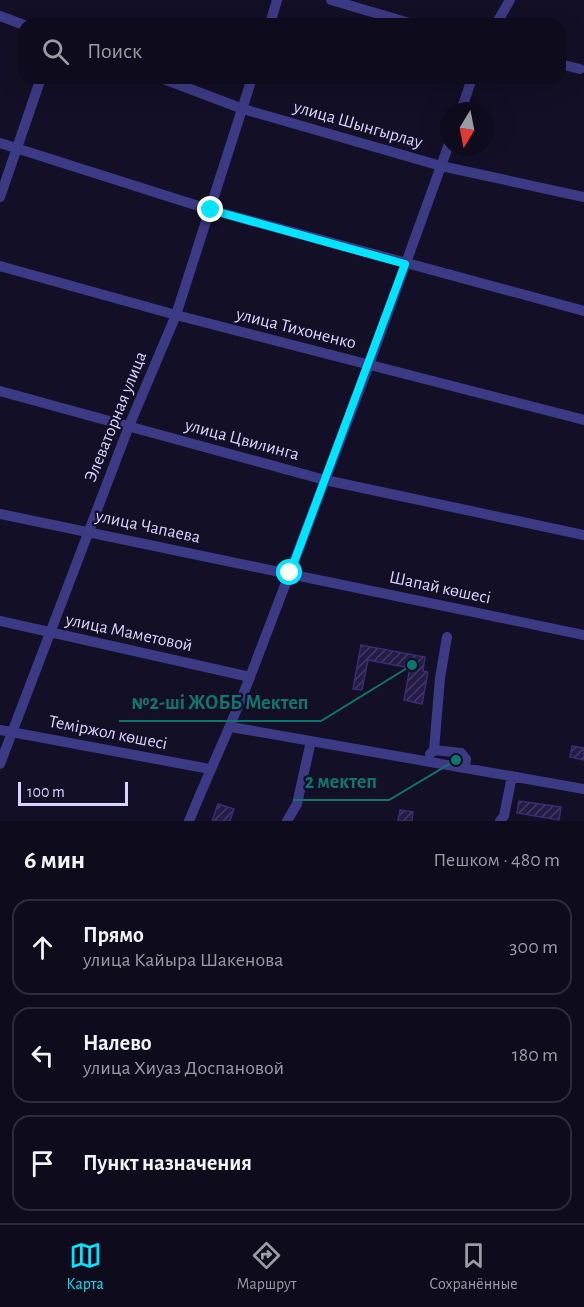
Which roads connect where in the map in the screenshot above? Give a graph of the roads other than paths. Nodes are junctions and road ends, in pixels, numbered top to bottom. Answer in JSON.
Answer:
{"nodes":[{"id":1,"x":278,"y":0,"type":"edge"},
{"id":2,"x":331,"y":0,"type":"edge"},
{"id":3,"x":510,"y":0,"type":"edge"},
{"id":4,"x":0,"y":16,"type":"edge"},
{"id":5,"x":272,"y":18,"type":"edge"},
{"id":6,"x":392,"y":18,"type":"edge"},
{"id":7,"x":500,"y":18,"type":"edge"},
{"id":8,"x":18,"y":23,"type":"edge"},
{"id":9,"x":566,"y":66,"type":"edge"},
{"id":10,"x":580,"y":69,"type":"dead end"},
{"id":11,"x":39,"y":84,"type":"edge"},
{"id":12,"x":177,"y":84,"type":"edge"},
{"id":13,"x":250,"y":84,"type":"edge"},
{"id":14,"x":470,"y":84,"type":"edge"},
{"id":15,"x":464,"y":102,"type":"edge"},
{"id":16,"x":243,"y":109,"type":"junction"},
{"id":17,"x":0,"y":143,"type":"edge"},
{"id":18,"x":16,"y":148,"type":"junction"},
{"id":19,"x":445,"y":156,"type":"edge"},
{"id":20,"x":441,"y":166,"type":"junction"},
{"id":21,"x":584,"y":196,"type":"edge"},
{"id":22,"x":0,"y":197,"type":"edge"},
{"id":23,"x":211,"y":210,"type":"junction"},
{"id":24,"x":405,"y":264,"type":"junction"},
{"id":25,"x":0,"y":266,"type":"edge"},
{"id":26,"x":584,"y":311,"type":"edge"},
{"id":27,"x":176,"y":315,"type":"junction"},
{"id":28,"x":369,"y":365,"type":"junction"},
{"id":29,"x":0,"y":391,"type":"edge"},
{"id":30,"x":584,"y":420,"type":"edge"},
{"id":31,"x":129,"y":426,"type":"junction"},
{"id":32,"x":325,"y":480,"type":"junction"},
{"id":33,"x":0,"y":514,"type":"edge"},
{"id":34,"x":88,"y":532,"type":"junction"},
{"id":35,"x":584,"y":535,"type":"edge"},
{"id":36,"x":290,"y":573,"type":"junction"},
{"id":37,"x":0,"y":621,"type":"edge"},
{"id":38,"x":51,"y":633,"type":"junction"},
{"id":39,"x":584,"y":635,"type":"edge"},
{"id":40,"x":447,"y":637,"type":"dead end"},
{"id":41,"x":250,"y":677,"type":"junction"},
{"id":42,"x":231,"y":727,"type":"junction"},
{"id":43,"x":0,"y":730,"type":"edge"},
{"id":44,"x":13,"y":732,"type":"junction"},
{"id":45,"x":311,"y":741,"type":"junction"},
{"id":46,"x":434,"y":750,"type":"junction"},
{"id":47,"x":425,"y":761,"type":"junction"},
{"id":48,"x":0,"y":764,"type":"edge"},
{"id":49,"x":465,"y":768,"type":"junction"},
{"id":50,"x":210,"y":769,"type":"junction"},
{"id":51,"x":512,"y":776,"type":"junction"},
{"id":52,"x":584,"y":789,"type":"edge"},
{"id":53,"x":189,"y":821,"type":"edge"},
{"id":54,"x":287,"y":821,"type":"edge"},
{"id":55,"x":500,"y":821,"type":"edge"}],
"edges":[{"from":1,"to":5,"type":"street"},
{"from":2,"to":6,"type":"street"},
{"from":3,"to":7,"type":"street"},
{"from":4,"to":8,"type":"street"},
{"from":9,"to":10,"type":"street"},
{"from":11,"to":18,"type":"street"},
{"from":12,"to":16,"type":"street","name":"улица Шынгырлау"},
{"from":13,"to":16,"type":"street","name":"Элеваторная улица"},
{"from":14,"to":15,"type":"street"},
{"from":16,"to":20,"type":"street","name":"улица Шынгырлау"},
{"from":16,"to":23,"type":"street","name":"Элеваторная улица"},
{"from":17,"to":18,"type":"street"},
{"from":18,"to":22,"type":"street"},
{"from":18,"to":23,"type":"street"},
{"from":19,"to":20,"type":"street"},
{"from":20,"to":21,"type":"street","name":"улица Шынгырлау"},
{"from":20,"to":24,"type":"street"},
{"from":23,"to":24,"type":"street"},
{"from":23,"to":27,"type":"street","name":"Элеваторная улица"},
{"from":24,"to":26,"type":"street"},
{"from":24,"to":28,"type":"street"},
{"from":25,"to":27,"type":"street","name":"улица Тихоненко"},
{"from":27,"to":28,"type":"street","name":"улица Тихоненко"},
{"from":27,"to":31,"type":"street","name":"Элеваторная улица"},
{"from":28,"to":30,"type":"street","name":"улица Тихоненко"},
{"from":28,"to":32,"type":"street"},
{"from":29,"to":31,"type":"street","name":"улица Цвилинга"},
{"from":31,"to":32,"type":"street","name":"улица Цвилинга"},
{"from":31,"to":34,"type":"street","name":"Элеваторная улица"},
{"from":32,"to":35,"type":"street","name":"улица Цвилинга"},
{"from":32,"to":36,"type":"street"},
{"from":33,"to":34,"type":"street","name":"улица Чапаева"},
{"from":34,"to":36,"type":"street","name":"улица Чапаева"},
{"from":34,"to":38,"type":"street","name":"Элеваторная улица"},
{"from":36,"to":39,"type":"street","name":"Шапай көшесі"},
{"from":36,"to":41,"type":"street"},
{"from":37,"to":38,"type":"street","name":"улица Маметовой"},
{"from":38,"to":41,"type":"street","name":"улица Маметовой"},
{"from":38,"to":44,"type":"street","name":"Элеваторная улица"},
{"from":40,"to":46,"type":"street"},
{"from":41,"to":42,"type":"street"},
{"from":42,"to":45,"type":"street"},
{"from":42,"to":50,"type":"street"},
{"from":43,"to":44,"type":"street","name":"Теміржол көшесі"},
{"from":44,"to":48,"type":"street","name":"Элеваторная улица"},
{"from":44,"to":50,"type":"street","name":"Теміржол көшесі"},
{"from":45,"to":47,"type":"street"},
{"from":45,"to":54,"type":"street"},
{"from":46,"to":47,"type":"street"},
{"from":46,"to":49,"type":"street"},
{"from":47,"to":49,"type":"street"},
{"from":49,"to":51,"type":"street"},
{"from":50,"to":53,"type":"street"},
{"from":51,"to":52,"type":"street"},
{"from":51,"to":55,"type":"street"}]}
